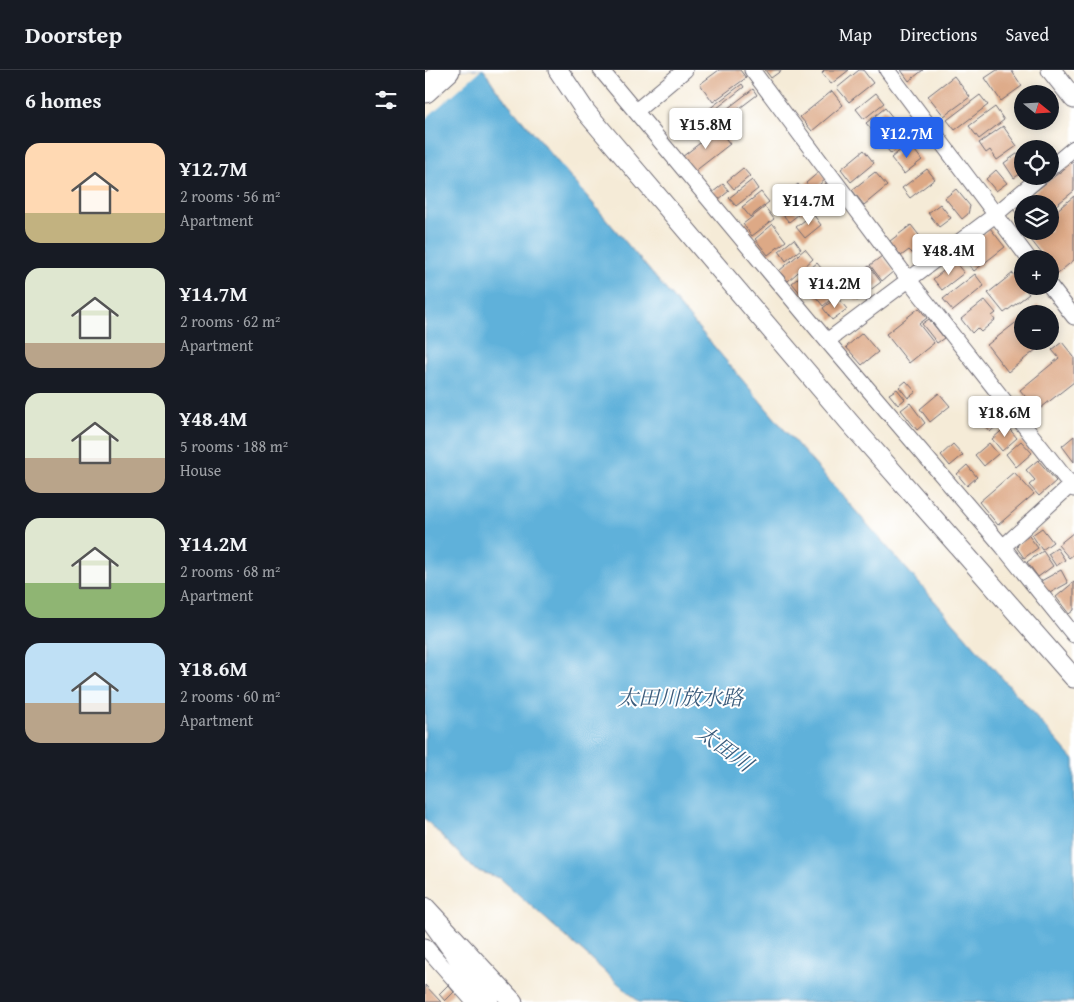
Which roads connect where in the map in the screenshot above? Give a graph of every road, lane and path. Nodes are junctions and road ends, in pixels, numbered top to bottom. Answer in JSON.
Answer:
{"nodes":[{"id":1,"x":447,"y":70,"type":"edge"},
{"id":2,"x":557,"y":70,"type":"edge"},
{"id":3,"x":601,"y":70,"type":"edge"},
{"id":4,"x":685,"y":70,"type":"edge"},
{"id":5,"x":752,"y":70,"type":"edge"},
{"id":6,"x":887,"y":70,"type":"edge"},
{"id":7,"x":1051,"y":70,"type":"edge"},
{"id":8,"x":425,"y":90,"type":"edge"},
{"id":9,"x":1074,"y":100,"type":"edge"},
{"id":10,"x":636,"y":111,"type":"junction"},
{"id":11,"x":1074,"y":148,"type":"edge"},
{"id":12,"x":1059,"y":160,"type":"edge"},
{"id":13,"x":1030,"y":185,"type":"edge"},
{"id":14,"x":995,"y":215,"type":"junction"},
{"id":15,"x":1022,"y":250,"type":"edge"},
{"id":16,"x":909,"y":280,"type":"junction"},
{"id":17,"x":1057,"y":295,"type":"edge"},
{"id":18,"x":1074,"y":317,"type":"edge"},
{"id":19,"x":827,"y":341,"type":"junction"},
{"id":20,"x":1073,"y":485,"type":"edge"},
{"id":21,"x":1003,"y":546,"type":"junction"},
{"id":22,"x":1074,"y":635,"type":"edge"},
{"id":23,"x":1074,"y":678,"type":"edge"},
{"id":24,"x":425,"y":907,"type":"edge"},
{"id":25,"x":425,"y":913,"type":"edge"},
{"id":26,"x":425,"y":946,"type":"edge"},
{"id":27,"x":487,"y":974,"type":"junction"},
{"id":28,"x":474,"y":1002,"type":"edge"},
{"id":29,"x":491,"y":1002,"type":"edge"},
{"id":30,"x":498,"y":1002,"type":"edge"},
{"id":31,"x":513,"y":1002,"type":"edge"}],
"edges":[{"from":1,"to":8,"type":"highway"},
{"from":2,"to":23,"type":"street"},
{"from":3,"to":10,"type":"street"},
{"from":4,"to":10,"type":"street"},
{"from":5,"to":16,"type":"street"},
{"from":6,"to":14,"type":"street"},
{"from":7,"to":9,"type":"street"},
{"from":10,"to":19,"type":"street"},
{"from":11,"to":12,"type":"street"},
{"from":13,"to":14,"type":"street"},
{"from":14,"to":15,"type":"street"},
{"from":14,"to":16,"type":"street"},
{"from":16,"to":19,"type":"street"},
{"from":16,"to":20,"type":"street"},
{"from":17,"to":18,"type":"street"},
{"from":19,"to":21,"type":"street"},
{"from":20,"to":21,"type":"street"},
{"from":21,"to":22,"type":"street"},
{"from":24,"to":27,"type":"street"},
{"from":25,"to":29,"type":"street"},
{"from":26,"to":28,"type":"street"},
{"from":27,"to":30,"type":"street"},
{"from":27,"to":31,"type":"street"}]}
